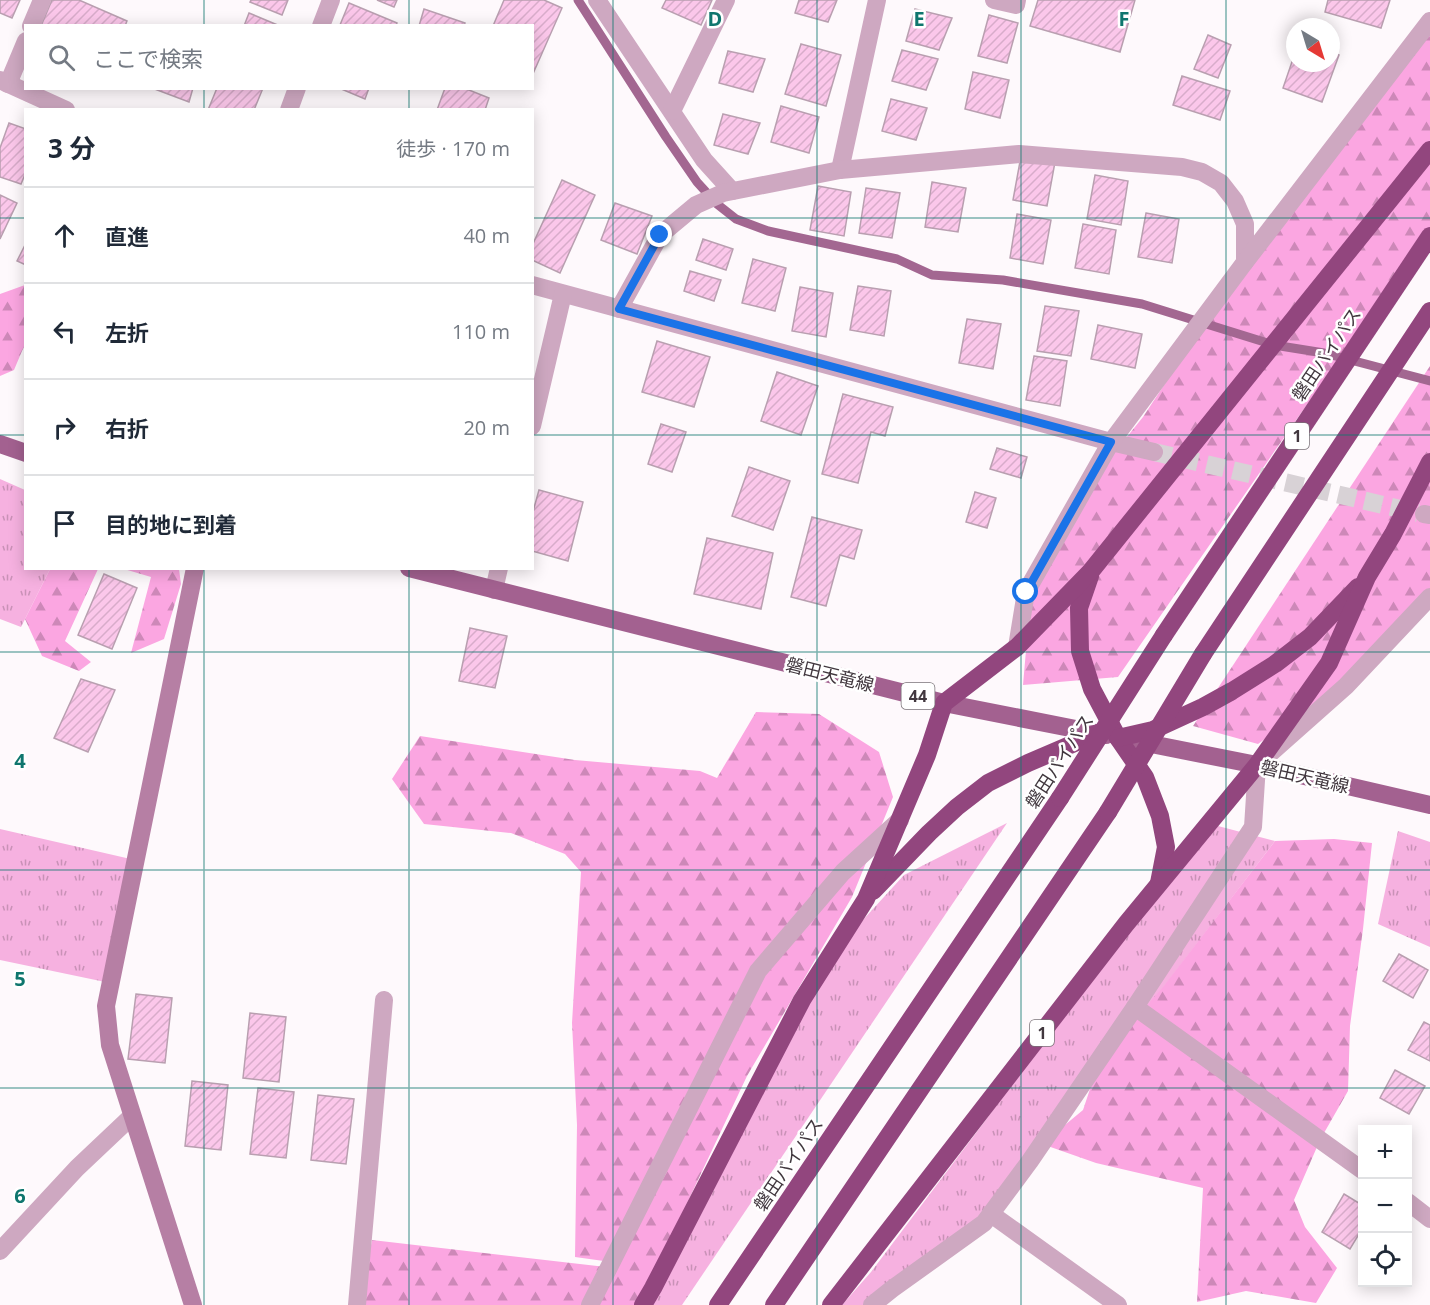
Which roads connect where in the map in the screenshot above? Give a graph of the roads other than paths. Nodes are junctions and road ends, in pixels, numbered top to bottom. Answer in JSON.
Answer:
{"nodes":[{"id":1,"x":42,"y":0,"type":"edge"},
{"id":2,"x":331,"y":0,"type":"edge"},
{"id":3,"x":597,"y":0,"type":"edge"},
{"id":4,"x":726,"y":0,"type":"edge"},
{"id":5,"x":877,"y":0,"type":"edge"},
{"id":6,"x":994,"y":0,"type":"edge"},
{"id":7,"x":1017,"y":0,"type":"edge"},
{"id":8,"x":1430,"y":21,"type":"edge"},
{"id":9,"x":33,"y":24,"type":"edge"},
{"id":10,"x":322,"y":24,"type":"edge"},
{"id":11,"x":24,"y":45,"type":"edge"},
{"id":12,"x":4,"y":82,"type":"edge"},
{"id":13,"x":296,"y":90,"type":"edge"},
{"id":14,"x":62,"y":108,"type":"edge"},
{"id":15,"x":289,"y":108,"type":"edge"},
{"id":16,"x":672,"y":111,"type":"junction"},
{"id":17,"x":1430,"y":150,"type":"edge"},
{"id":18,"x":840,"y":170,"type":"junction"},
{"id":19,"x":728,"y":192,"type":"junction"},
{"id":20,"x":1430,"y":236,"type":"edge"},
{"id":21,"x":1245,"y":262,"type":"junction"},
{"id":22,"x":534,"y":286,"type":"edge"},
{"id":23,"x":563,"y":294,"type":"junction"},
{"id":24,"x":619,"y":309,"type":"junction"},
{"id":25,"x":1430,"y":310,"type":"edge"},
{"id":26,"x":534,"y":417,"type":"edge"},
{"id":27,"x":1111,"y":442,"type":"junction"},
{"id":28,"x":0,"y":444,"type":"edge"},
{"id":29,"x":24,"y":452,"type":"edge"},
{"id":30,"x":1154,"y":452,"type":"tunnel mouth"},
{"id":31,"x":1430,"y":462,"type":"edge"},
{"id":32,"x":195,"y":570,"type":"edge"},
{"id":33,"x":418,"y":570,"type":"edge"},
{"id":34,"x":499,"y":570,"type":"edge"},
{"id":35,"x":1091,"y":572,"type":"junction"},
{"id":36,"x":1367,"y":577,"type":"junction"},
{"id":37,"x":494,"y":590,"type":"junction"},
{"id":38,"x":1430,"y":597,"type":"edge"},
{"id":39,"x":1017,"y":647,"type":"junction"},
{"id":40,"x":944,"y":703,"type":"junction"},
{"id":41,"x":1098,"y":733,"type":"junction"},
{"id":42,"x":1118,"y":738,"type":"junction"},
{"id":43,"x":1257,"y":765,"type":"junction"},
{"id":44,"x":1430,"y":805,"type":"edge"},
{"id":45,"x":900,"y":820,"type":"junction"},
{"id":46,"x":1158,"y":884,"type":"junction"},
{"id":47,"x":866,"y":899,"type":"junction"},
{"id":48,"x":384,"y":1000,"type":"dead end"},
{"id":49,"x":1136,"y":1007,"type":"junction"},
{"id":50,"x":132,"y":1116,"type":"junction"},
{"id":51,"x":1358,"y":1167,"type":"edge"},
{"id":52,"x":1412,"y":1206,"type":"edge"},
{"id":53,"x":991,"y":1214,"type":"junction"},
{"id":54,"x":1430,"y":1219,"type":"edge"},
{"id":55,"x":0,"y":1251,"type":"edge"},
{"id":56,"x":193,"y":1305,"type":"edge"},
{"id":57,"x":357,"y":1305,"type":"edge"},
{"id":58,"x":590,"y":1305,"type":"edge"},
{"id":59,"x":643,"y":1305,"type":"edge"},
{"id":60,"x":718,"y":1305,"type":"edge"},
{"id":61,"x":774,"y":1305,"type":"edge"},
{"id":62,"x":831,"y":1305,"type":"edge"},
{"id":63,"x":872,"y":1305,"type":"edge"},
{"id":64,"x":1118,"y":1305,"type":"edge"}],
"edges":[{"from":1,"to":9,"type":"street"},
{"from":2,"to":10,"type":"street"},
{"from":3,"to":16,"type":"street"},
{"from":4,"to":16,"type":"street"},
{"from":5,"to":18,"type":"street"},
{"from":6,"to":7,"type":"street"},
{"from":8,"to":21,"type":"street"},
{"from":11,"to":12,"type":"street"},
{"from":12,"to":14,"type":"street"},
{"from":13,"to":15,"type":"street"},
{"from":16,"to":19,"type":"street"},
{"from":17,"to":35,"type":"highway"},
{"from":18,"to":19,"type":"street"},
{"from":18,"to":21,"type":"street"},
{"from":19,"to":24,"type":"street"},
{"from":20,"to":60,"type":"highway","name":"磐田バイパス","number":"1","bridge":true},
{"from":21,"to":27,"type":"street"},
{"from":22,"to":23,"type":"street"},
{"from":23,"to":24,"type":"street"},
{"from":23,"to":26,"type":"street"},
{"from":24,"to":27,"type":"street"},
{"from":25,"to":61,"type":"highway","number":"1","bridge":true},
{"from":27,"to":30,"type":"street"},
{"from":27,"to":39,"type":"street"},
{"from":28,"to":29,"type":"main road"},
{"from":31,"to":36,"type":"highway","number":"1"},
{"from":32,"to":50,"type":"street"},
{"from":33,"to":37,"type":"main road","name":"磐田天竜線","number":"44"},
{"from":34,"to":37,"type":"street"},
{"from":35,"to":39,"type":"highway"},
{"from":35,"to":42,"type":"highway"},
{"from":36,"to":42,"type":"highway"},
{"from":36,"to":43,"type":"highway","number":"1"},
{"from":37,"to":40,"type":"main road","name":"磐田天竜線","number":"44"},
{"from":38,"to":43,"type":"street"},
{"from":39,"to":40,"type":"highway"},
{"from":40,"to":41,"type":"main road","name":"磐田天竜線","number":"44"},
{"from":40,"to":45,"type":"highway"},
{"from":41,"to":42,"type":"main road","name":"磐田天竜線","number":"44"},
{"from":41,"to":47,"type":"highway"},
{"from":42,"to":43,"type":"main road","name":"磐田天竜線","number":"44"},
{"from":42,"to":46,"type":"highway"},
{"from":43,"to":44,"type":"main road","name":"磐田天竜線","number":"44"},
{"from":43,"to":46,"type":"highway","number":"1"},
{"from":43,"to":49,"type":"street"},
{"from":45,"to":47,"type":"highway"},
{"from":45,"to":58,"type":"street"},
{"from":46,"to":62,"type":"highway","number":"1"},
{"from":47,"to":59,"type":"highway"},
{"from":48,"to":57,"type":"street"},
{"from":49,"to":51,"type":"street"},
{"from":49,"to":53,"type":"street"},
{"from":50,"to":55,"type":"street"},
{"from":50,"to":56,"type":"street"},
{"from":52,"to":54,"type":"street"},
{"from":53,"to":63,"type":"street"},
{"from":53,"to":64,"type":"street"}]}
